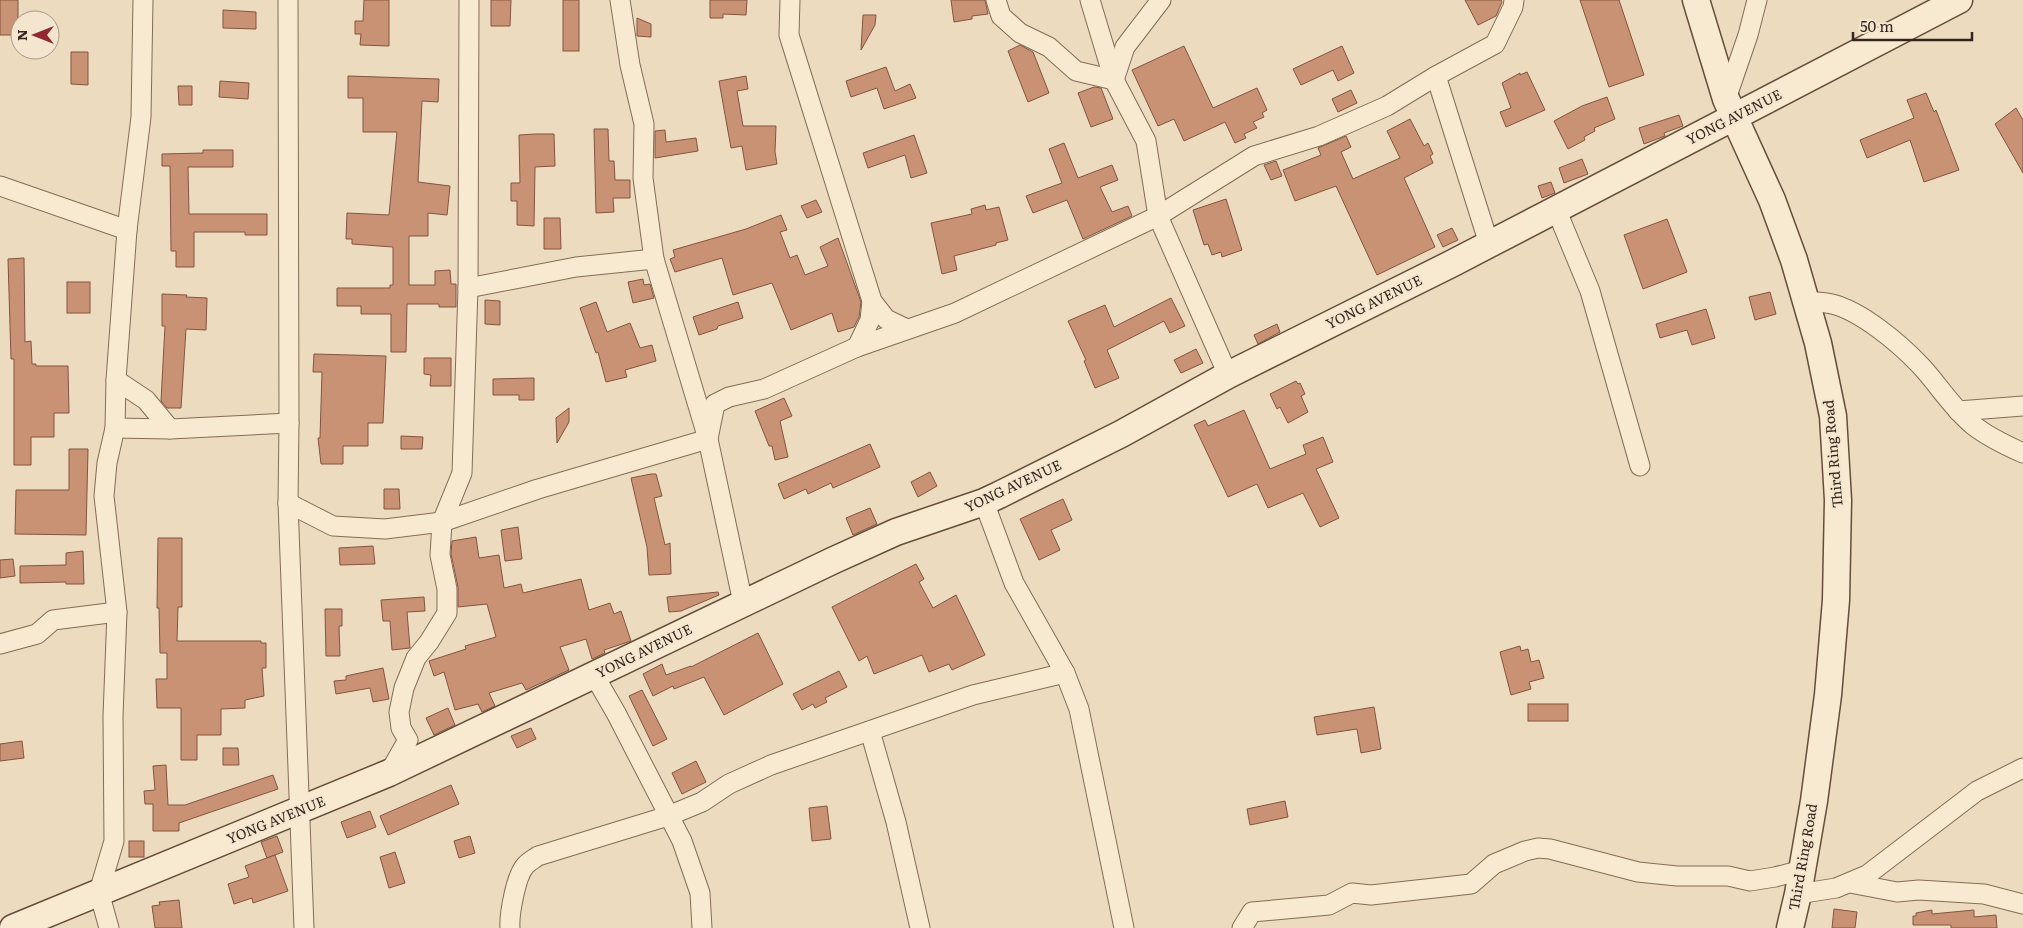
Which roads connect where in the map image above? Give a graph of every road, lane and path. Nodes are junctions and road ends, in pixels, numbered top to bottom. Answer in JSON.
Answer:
{"nodes":[{"id":1,"x":143,"y":0,"type":"edge"},
{"id":2,"x":288,"y":0,"type":"edge"},
{"id":3,"x":469,"y":0,"type":"edge"},
{"id":4,"x":620,"y":0,"type":"edge"},
{"id":5,"x":790,"y":0,"type":"edge"},
{"id":6,"x":996,"y":0,"type":"edge"},
{"id":7,"x":1090,"y":0,"type":"edge"},
{"id":8,"x":1161,"y":0,"type":"edge"},
{"id":9,"x":1514,"y":0,"type":"edge"},
{"id":10,"x":1696,"y":0,"type":"edge"},
{"id":11,"x":1757,"y":0,"type":"edge"},
{"id":12,"x":1959,"y":0,"type":"edge"},
{"id":13,"x":1436,"y":76,"type":"junction"},
{"id":14,"x":1114,"y":80,"type":"junction"},
{"id":15,"x":1730,"y":108,"type":"junction"},
{"id":16,"x":0,"y":186,"type":"edge"},
{"id":17,"x":1556,"y":209,"type":"junction"},
{"id":18,"x":1158,"y":216,"type":"junction"},
{"id":19,"x":127,"y":230,"type":"junction"},
{"id":20,"x":1488,"y":244,"type":"junction"},
{"id":21,"x":654,"y":259,"type":"junction"},
{"id":22,"x":468,"y":288,"type":"junction"},
{"id":23,"x":872,"y":301,"type":"junction"},
{"id":24,"x":1805,"y":301,"type":"junction"},
{"id":25,"x":907,"y":329,"type":"junction"},
{"id":26,"x":857,"y":347,"type":"junction"},
{"id":27,"x":1228,"y":375,"type":"junction"},
{"id":28,"x":116,"y":380,"type":"junction"},
{"id":29,"x":2023,"y":406,"type":"edge"},
{"id":30,"x":1958,"y":411,"type":"junction"},
{"id":31,"x":289,"y":423,"type":"junction"},
{"id":32,"x":115,"y":428,"type":"junction"},
{"id":33,"x":170,"y":429,"type":"junction"},
{"id":34,"x":708,"y":439,"type":"junction"},
{"id":35,"x":2023,"y":453,"type":"edge"},
{"id":36,"x":1640,"y":466,"type":"dead end"},
{"id":37,"x":984,"y":502,"type":"junction"},
{"id":38,"x":288,"y":503,"type":"junction"},
{"id":39,"x":442,"y":522,"type":"junction"},
{"id":40,"x":743,"y":603,"type":"junction"},
{"id":41,"x":116,"y":612,"type":"junction"},
{"id":42,"x":0,"y":644,"type":"edge"},
{"id":43,"x":1065,"y":673,"type":"junction"},
{"id":44,"x":594,"y":675,"type":"junction"},
{"id":45,"x":870,"y":731,"type":"junction"},
{"id":46,"x":2023,"y":768,"type":"edge"},
{"id":47,"x":389,"y":773,"type":"junction"},
{"id":48,"x":299,"y":810,"type":"junction"},
{"id":49,"x":668,"y":816,"type":"junction"},
{"id":50,"x":1800,"y":882,"type":"junction"},
{"id":51,"x":1850,"y":883,"type":"junction"},
{"id":52,"x":99,"y":892,"type":"junction"},
{"id":53,"x":2023,"y":904,"type":"edge"},
{"id":54,"x":13,"y":928,"type":"edge"},
{"id":55,"x":109,"y":928,"type":"edge"},
{"id":56,"x":304,"y":928,"type":"edge"},
{"id":57,"x":510,"y":928,"type":"edge"},
{"id":58,"x":702,"y":928,"type":"edge"},
{"id":59,"x":920,"y":928,"type":"edge"},
{"id":60,"x":1124,"y":928,"type":"edge"},
{"id":61,"x":1242,"y":928,"type":"edge"},
{"id":62,"x":1790,"y":928,"type":"edge"}],
"edges":[{"from":1,"to":19,"type":"street"},
{"from":2,"to":31,"type":"street"},
{"from":3,"to":22,"type":"street"},
{"from":4,"to":21,"type":"street"},
{"from":5,"to":23,"type":"street"},
{"from":6,"to":14,"type":"street"},
{"from":7,"to":14,"type":"street"},
{"from":8,"to":14,"type":"street"},
{"from":9,"to":13,"type":"street"},
{"from":10,"to":15,"type":"street","name":"Third Ring Road"},
{"from":11,"to":15,"type":"street"},
{"from":12,"to":15,"type":"street","name":"YONG AVENUE"},
{"from":13,"to":18,"type":"street"},
{"from":13,"to":20,"type":"street"},
{"from":14,"to":18,"type":"street"},
{"from":15,"to":17,"type":"street","name":"YONG AVENUE"},
{"from":15,"to":24,"type":"street","name":"Third Ring Road"},
{"from":16,"to":19,"type":"street"},
{"from":17,"to":20,"type":"street","name":"YONG AVENUE"},
{"from":17,"to":36,"type":"street"},
{"from":18,"to":25,"type":"street"},
{"from":18,"to":27,"type":"street"},
{"from":19,"to":28,"type":"street"},
{"from":20,"to":27,"type":"street","name":"YONG AVENUE"},
{"from":21,"to":22,"type":"street"},
{"from":21,"to":34,"type":"street"},
{"from":22,"to":39,"type":"street"},
{"from":23,"to":25,"type":"street"},
{"from":23,"to":26,"type":"street"},
{"from":24,"to":30,"type":"street"},
{"from":24,"to":50,"type":"street","name":"Third Ring Road"},
{"from":25,"to":26,"type":"street"},
{"from":26,"to":34,"type":"street"},
{"from":27,"to":37,"type":"street","name":"YONG AVENUE"},
{"from":28,"to":32,"type":"street"},
{"from":28,"to":33,"type":"street"},
{"from":29,"to":30,"type":"street"},
{"from":30,"to":35,"type":"street"},
{"from":31,"to":33,"type":"street"},
{"from":31,"to":38,"type":"street"},
{"from":32,"to":33,"type":"street"},
{"from":32,"to":41,"type":"street"},
{"from":34,"to":39,"type":"street"},
{"from":34,"to":40,"type":"street"},
{"from":37,"to":40,"type":"street","name":"YONG AVENUE"},
{"from":37,"to":43,"type":"street"},
{"from":38,"to":39,"type":"street"},
{"from":38,"to":48,"type":"street"},
{"from":39,"to":47,"type":"street"},
{"from":40,"to":44,"type":"street","name":"YONG AVENUE"},
{"from":41,"to":42,"type":"street"},
{"from":41,"to":52,"type":"street"},
{"from":43,"to":45,"type":"street"},
{"from":43,"to":60,"type":"street"},
{"from":44,"to":47,"type":"street","name":"YONG AVENUE"},
{"from":44,"to":49,"type":"street"},
{"from":45,"to":49,"type":"street"},
{"from":45,"to":59,"type":"street"},
{"from":46,"to":51,"type":"street"},
{"from":47,"to":48,"type":"street","name":"YONG AVENUE"},
{"from":48,"to":52,"type":"street","name":"YONG AVENUE"},
{"from":48,"to":56,"type":"street"},
{"from":49,"to":57,"type":"street"},
{"from":49,"to":58,"type":"street"},
{"from":50,"to":51,"type":"street"},
{"from":50,"to":61,"type":"street"},
{"from":50,"to":62,"type":"street","name":"Third Ring Road"},
{"from":51,"to":53,"type":"street"},
{"from":52,"to":54,"type":"street","name":"YONG AVENUE"},
{"from":52,"to":55,"type":"street"}]}
